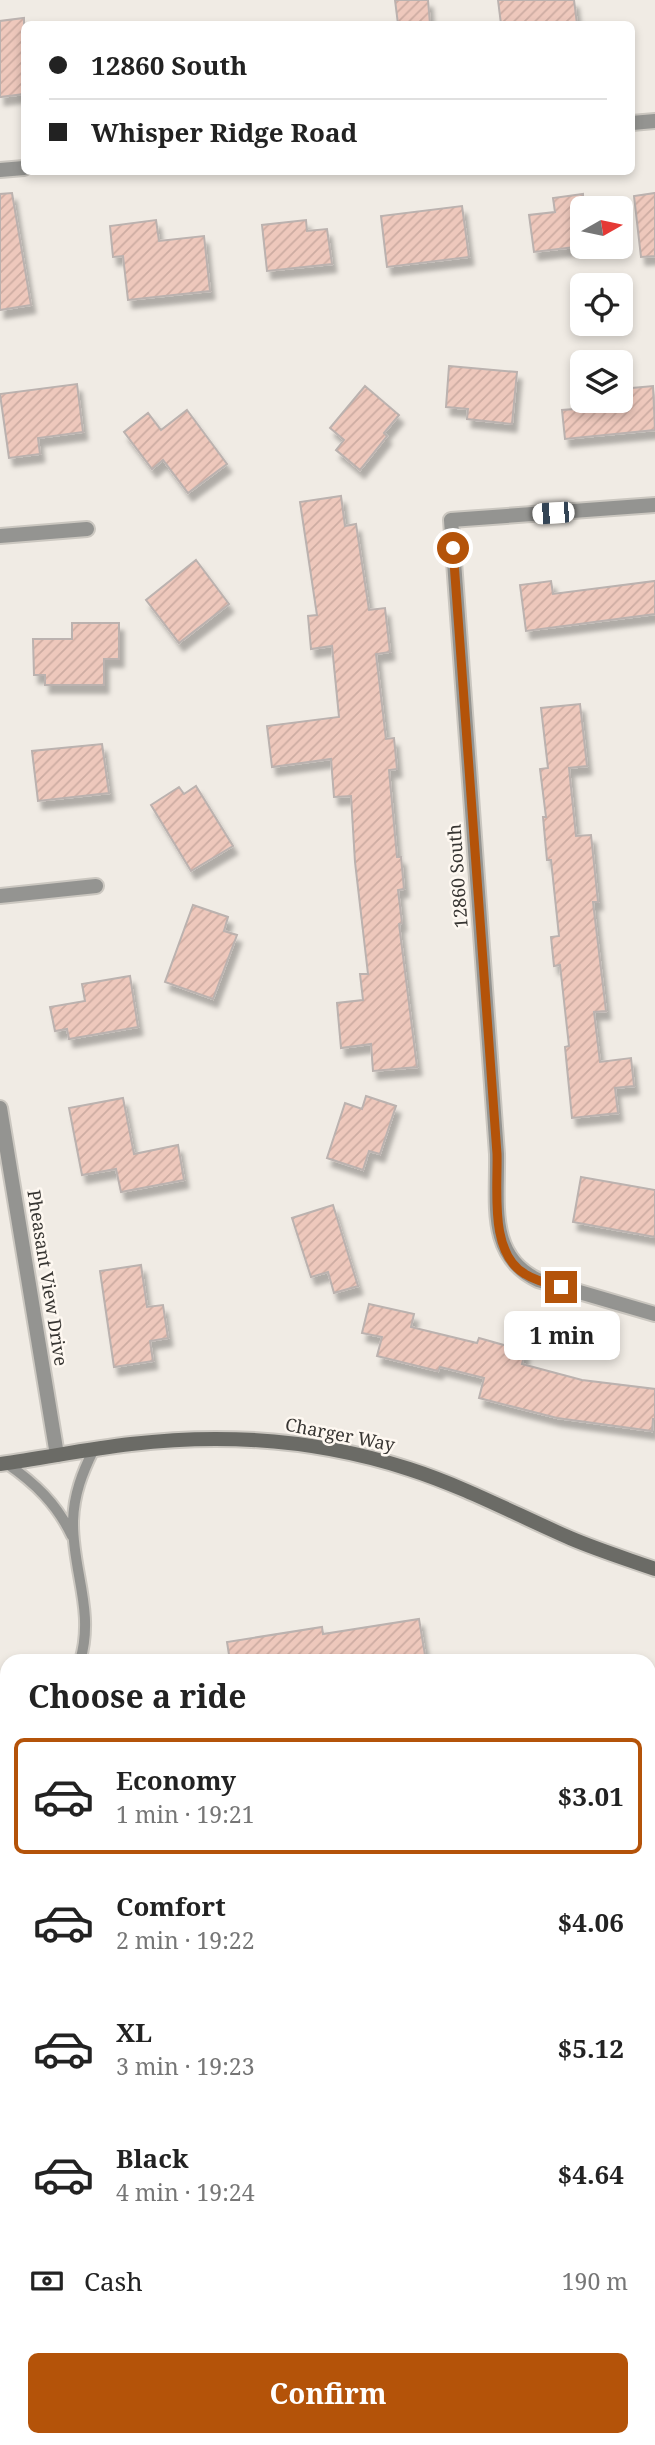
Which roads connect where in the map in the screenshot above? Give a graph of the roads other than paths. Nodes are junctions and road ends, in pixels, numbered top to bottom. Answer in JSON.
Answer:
{"nodes":[{"id":1,"x":655,"y":121,"type":"edge"},
{"id":2,"x":635,"y":122,"type":"edge"},
{"id":3,"x":21,"y":168,"type":"edge"},
{"id":4,"x":0,"y":170,"type":"edge"},
{"id":5,"x":655,"y":505,"type":"edge"},
{"id":6,"x":87,"y":529,"type":"dead end"},
{"id":7,"x":0,"y":536,"type":"edge"},
{"id":8,"x":96,"y":886,"type":"dead end"},
{"id":9,"x":0,"y":896,"type":"edge"},
{"id":10,"x":0,"y":1108,"type":"edge"},
{"id":11,"x":655,"y":1314,"type":"edge"},
{"id":12,"x":94,"y":1449,"type":"junction"},
{"id":13,"x":57,"y":1455,"type":"junction"},
{"id":14,"x":3,"y":1463,"type":"edge"},
{"id":15,"x":75,"y":1542,"type":"junction"},
{"id":16,"x":655,"y":1569,"type":"edge"},
{"id":17,"x":82,"y":1654,"type":"edge"}],
"edges":[{"from":1,"to":2,"type":"street"},
{"from":3,"to":4,"type":"street"},
{"from":5,"to":11,"type":"street","name":"12860 South"},
{"from":6,"to":7,"type":"street"},
{"from":8,"to":9,"type":"street"},
{"from":10,"to":13,"type":"street","name":"Pheasant View Drive"},
{"from":12,"to":13,"type":"street","name":"Charger Way"},
{"from":12,"to":15,"type":"lane"},
{"from":12,"to":16,"type":"street","name":"Charger Way"},
{"from":13,"to":14,"type":"street","name":"Charger Way"},
{"from":14,"to":15,"type":"lane"},
{"from":15,"to":17,"type":"lane"}]}
